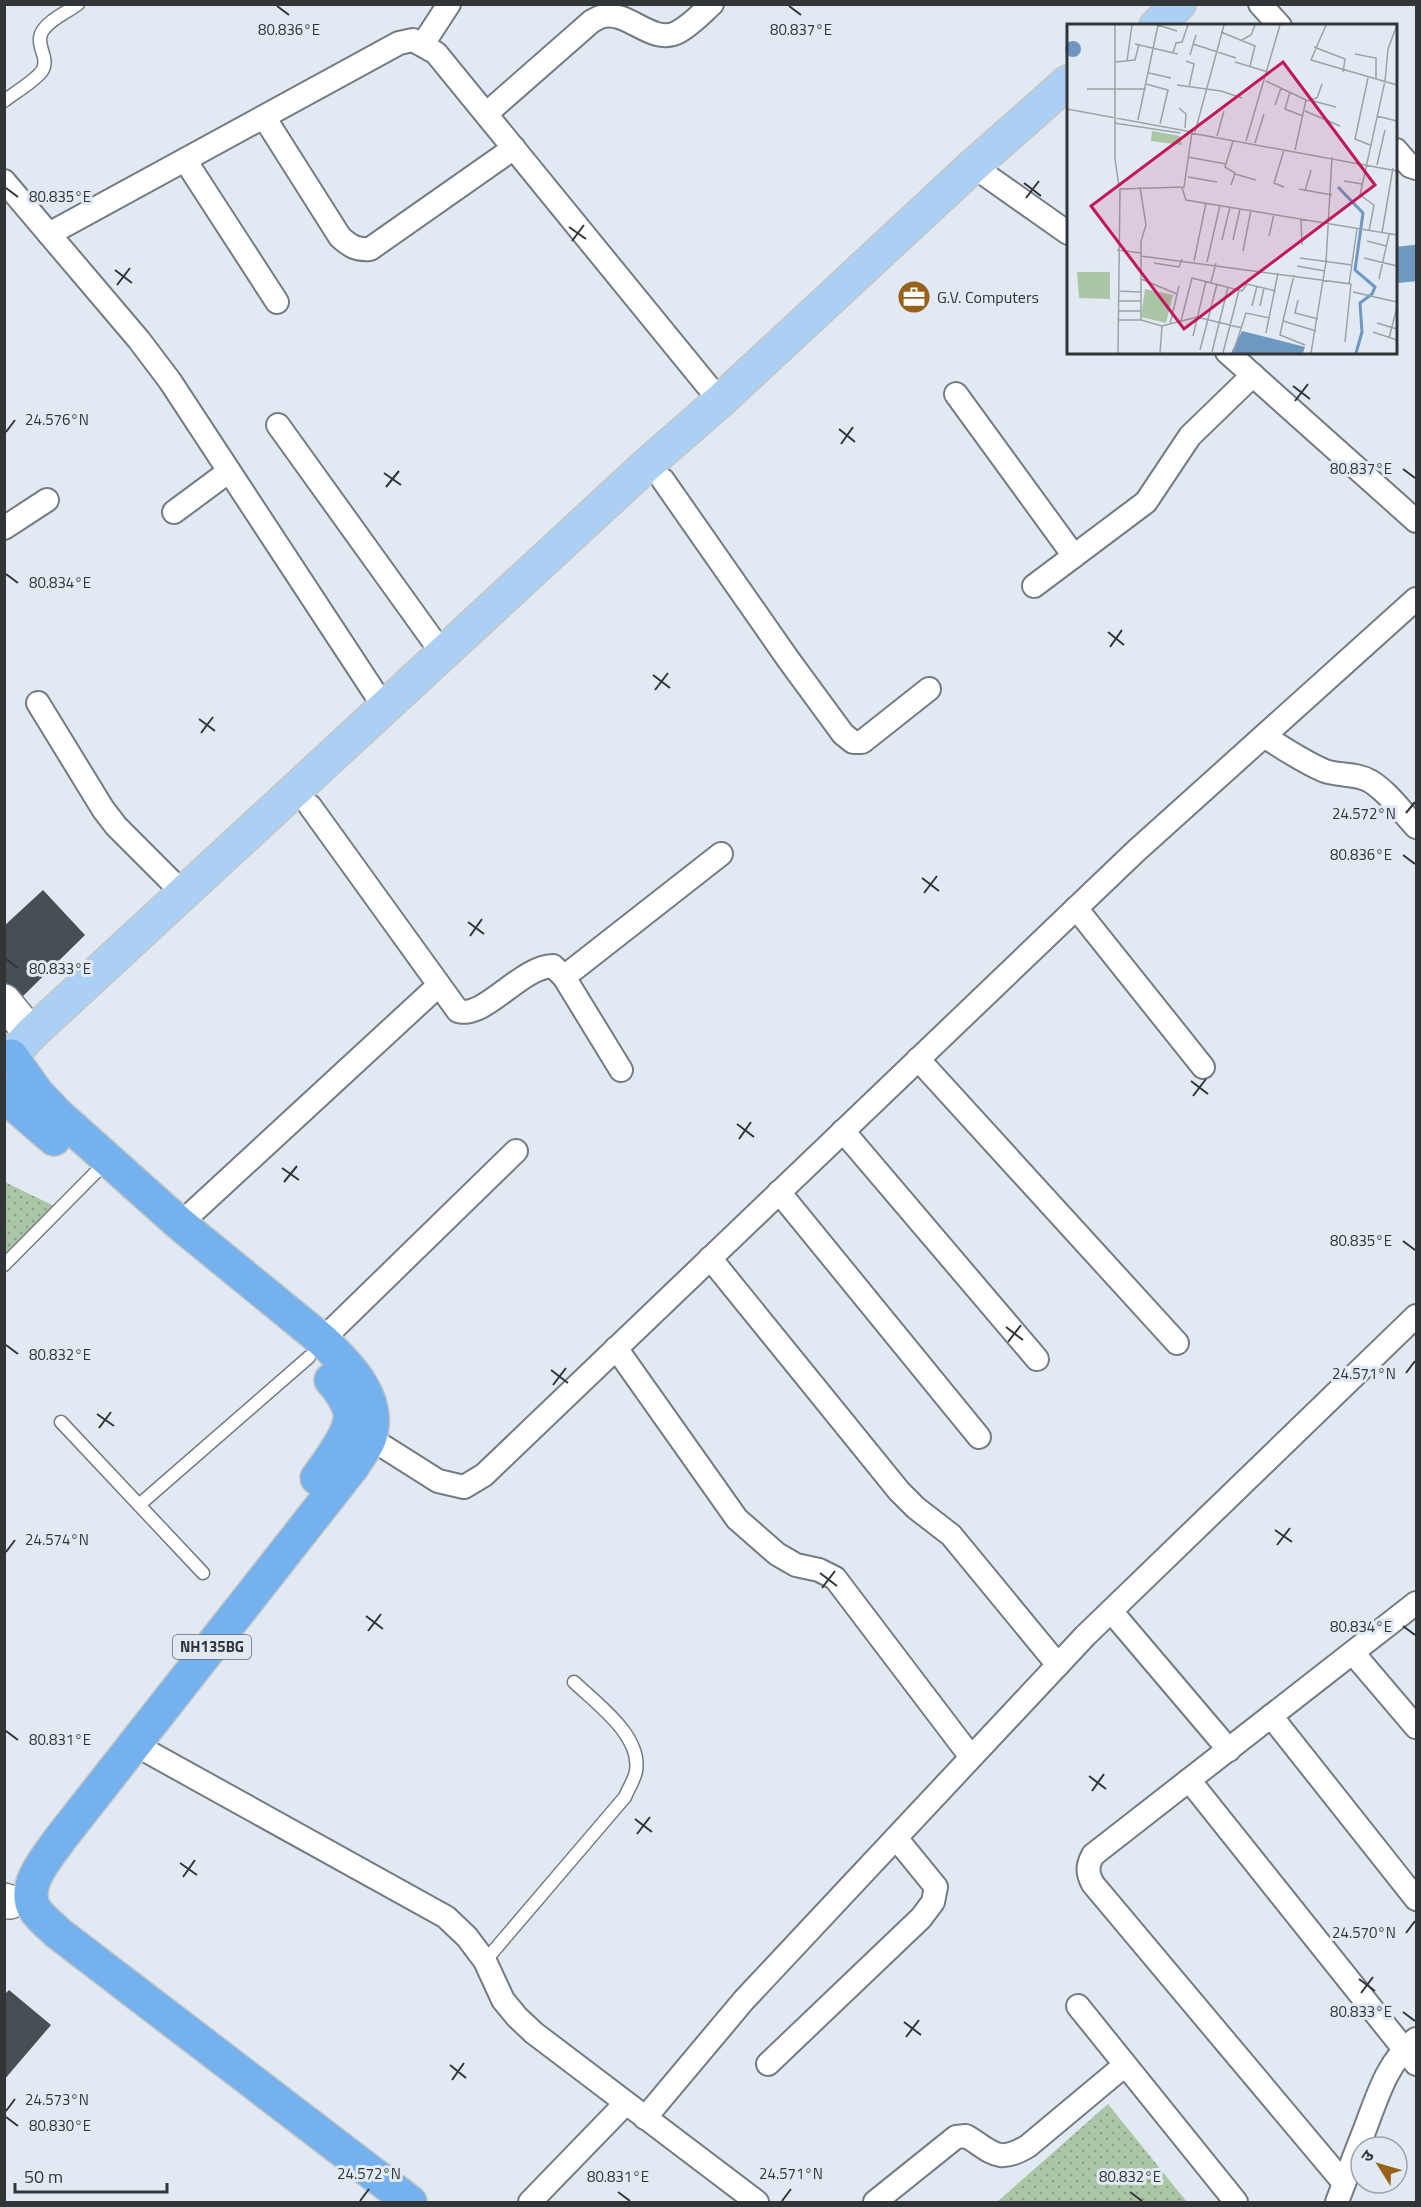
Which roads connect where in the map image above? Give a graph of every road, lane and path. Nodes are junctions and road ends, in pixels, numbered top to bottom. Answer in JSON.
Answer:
{"nodes":[{"id":1,"x":78,"y":4,"type":"edge"},
{"id":2,"x":449,"y":4,"type":"edge"},
{"id":3,"x":712,"y":4,"type":"edge"},
{"id":4,"x":1152,"y":4,"type":"edge"},
{"id":5,"x":1179,"y":4,"type":"edge"},
{"id":6,"x":1260,"y":4,"type":"edge"},
{"id":7,"x":1132,"y":24,"type":"edge"},
{"id":8,"x":1157,"y":24,"type":"edge"},
{"id":9,"x":1278,"y":24,"type":"edge"},
{"id":10,"x":423,"y":44,"type":"junction"},
{"id":11,"x":1067,"y":83,"type":"edge"},
{"id":12,"x":4,"y":101,"type":"edge"},
{"id":13,"x":1067,"y":104,"type":"edge"},
{"id":14,"x":486,"y":114,"type":"junction"},
{"id":15,"x":264,"y":117,"type":"junction"},
{"id":16,"x":1022,"y":133,"type":"junction"},
{"id":17,"x":514,"y":148,"type":"junction"},
{"id":18,"x":1397,"y":152,"type":"edge"},
{"id":19,"x":185,"y":160,"type":"junction"},
{"id":20,"x":1416,"y":168,"type":"edge"},
{"id":21,"x":980,"y":171,"type":"junction"},
{"id":22,"x":4,"y":182,"type":"edge"},
{"id":23,"x":1067,"y":232,"type":"edge"},
{"id":24,"x":49,"y":234,"type":"junction"},
{"id":25,"x":277,"y":302,"type":"dead end"},
{"id":26,"x":1229,"y":354,"type":"edge"},
{"id":27,"x":1253,"y":375,"type":"junction"},
{"id":28,"x":956,"y":394,"type":"dead end"},
{"id":29,"x":720,"y":401,"type":"junction"},
{"id":30,"x":278,"y":425,"type":"dead end"},
{"id":31,"x":228,"y":472,"type":"junction"},
{"id":32,"x":663,"y":480,"type":"junction"},
{"id":33,"x":47,"y":500,"type":"dead end"},
{"id":34,"x":174,"y":512,"type":"dead end"},
{"id":35,"x":1416,"y":521,"type":"edge"},
{"id":36,"x":4,"y":528,"type":"edge"},
{"id":37,"x":1074,"y":556,"type":"junction"},
{"id":38,"x":1034,"y":585,"type":"dead end"},
{"id":39,"x":1416,"y":598,"type":"edge"},
{"id":40,"x":442,"y":653,"type":"junction"},
{"id":41,"x":929,"y":689,"type":"dead end"},
{"id":42,"x":39,"y":704,"type":"dead end"},
{"id":43,"x":384,"y":707,"type":"junction"},
{"id":44,"x":1264,"y":736,"type":"junction"},
{"id":45,"x":310,"y":806,"type":"junction"},
{"id":46,"x":1416,"y":827,"type":"edge"},
{"id":47,"x":721,"y":854,"type":"dead end"},
{"id":48,"x":183,"y":893,"type":"junction"},
{"id":49,"x":1076,"y":908,"type":"junction"},
{"id":50,"x":564,"y":977,"type":"junction"},
{"id":51,"x":438,"y":986,"type":"junction"},
{"id":52,"x":4,"y":1001,"type":"edge"},
{"id":53,"x":918,"y":1059,"type":"junction"},
{"id":54,"x":1203,"y":1067,"type":"dead end"},
{"id":55,"x":621,"y":1070,"type":"dead end"},
{"id":56,"x":12,"y":1077,"type":"edge"},
{"id":57,"x":843,"y":1131,"type":"junction"},
{"id":58,"x":516,"y":1151,"type":"dead end"},
{"id":59,"x":102,"y":1167,"type":"junction"},
{"id":60,"x":779,"y":1192,"type":"junction"},
{"id":61,"x":180,"y":1224,"type":"junction"},
{"id":62,"x":710,"y":1258,"type":"junction"},
{"id":63,"x":4,"y":1265,"type":"edge"},
{"id":64,"x":1416,"y":1316,"type":"edge"},
{"id":65,"x":1177,"y":1343,"type":"dead end"},
{"id":66,"x":616,"y":1348,"type":"junction"},
{"id":67,"x":316,"y":1349,"type":"junction"},
{"id":68,"x":1037,"y":1359,"type":"dead end"},
{"id":69,"x":61,"y":1422,"type":"dead end"},
{"id":70,"x":979,"y":1437,"type":"dead end"},
{"id":71,"x":370,"y":1438,"type":"junction"},
{"id":72,"x":139,"y":1505,"type":"junction"},
{"id":73,"x":203,"y":1573,"type":"dead end"},
{"id":74,"x":1416,"y":1603,"type":"edge"},
{"id":75,"x":1111,"y":1611,"type":"junction"},
{"id":76,"x":1353,"y":1653,"type":"junction"},
{"id":77,"x":1058,"y":1665,"type":"junction"},
{"id":78,"x":574,"y":1682,"type":"dead end"},
{"id":79,"x":1271,"y":1716,"type":"junction"},
{"id":80,"x":1416,"y":1727,"type":"edge"},
{"id":81,"x":134,"y":1744,"type":"junction"},
{"id":82,"x":1229,"y":1750,"type":"junction"},
{"id":83,"x":971,"y":1757,"type":"junction"},
{"id":84,"x":1189,"y":1780,"type":"junction"},
{"id":85,"x":896,"y":1838,"type":"junction"},
{"id":86,"x":1416,"y":1899,"type":"edge"},
{"id":87,"x":7,"y":1901,"type":"edge"},
{"id":88,"x":484,"y":1961,"type":"junction"},
{"id":89,"x":1078,"y":2006,"type":"dead end"},
{"id":90,"x":1412,"y":2051,"type":"edge"},
{"id":91,"x":768,"y":2064,"type":"dead end"},
{"id":92,"x":1125,"y":2065,"type":"junction"},
{"id":93,"x":625,"y":2104,"type":"junction"},
{"id":94,"x":645,"y":2118,"type":"junction"},
{"id":95,"x":1340,"y":2193,"type":"edge"},
{"id":96,"x":380,"y":2202,"type":"edge"},
{"id":97,"x":410,"y":2202,"type":"edge"},
{"id":98,"x":530,"y":2202,"type":"edge"},
{"id":99,"x":757,"y":2202,"type":"edge"},
{"id":100,"x":875,"y":2202,"type":"edge"},
{"id":101,"x":1236,"y":2202,"type":"edge"}],
"edges":[{"from":1,"to":12,"type":"lane"},
{"from":2,"to":10,"type":"street"},
{"from":3,"to":14,"type":"street"},
{"from":4,"to":7,"type":"main road"},
{"from":5,"to":8,"type":"main road"},
{"from":6,"to":9,"type":"street"},
{"from":10,"to":14,"type":"street"},
{"from":10,"to":15,"type":"street"},
{"from":11,"to":16,"type":"main road"},
{"from":13,"to":16,"type":"main road"},
{"from":14,"to":17,"type":"street"},
{"from":15,"to":17,"type":"street"},
{"from":15,"to":19,"type":"street"},
{"from":16,"to":21,"type":"main road"},
{"from":17,"to":29,"type":"street"},
{"from":18,"to":20,"type":"street"},
{"from":19,"to":24,"type":"street"},
{"from":19,"to":25,"type":"street"},
{"from":21,"to":23,"type":"street"},
{"from":21,"to":29,"type":"main road"},
{"from":21,"to":32,"type":"main road"},
{"from":22,"to":24,"type":"street"},
{"from":24,"to":31,"type":"street"},
{"from":26,"to":27,"type":"street"},
{"from":27,"to":35,"type":"street"},
{"from":27,"to":37,"type":"street"},
{"from":28,"to":37,"type":"street"},
{"from":29,"to":40,"type":"main road"},
{"from":30,"to":40,"type":"street"},
{"from":31,"to":34,"type":"street"},
{"from":31,"to":43,"type":"street"},
{"from":32,"to":41,"type":"street"},
{"from":32,"to":45,"type":"main road"},
{"from":33,"to":36,"type":"street"},
{"from":37,"to":38,"type":"street"},
{"from":39,"to":44,"type":"street"},
{"from":40,"to":43,"type":"main road"},
{"from":42,"to":48,"type":"street"},
{"from":43,"to":48,"type":"main road"},
{"from":44,"to":46,"type":"street"},
{"from":44,"to":49,"type":"street"},
{"from":45,"to":51,"type":"street"},
{"from":45,"to":56,"type":"main road"},
{"from":47,"to":50,"type":"street"},
{"from":48,"to":56,"type":"main road"},
{"from":49,"to":53,"type":"street"},
{"from":49,"to":54,"type":"street"},
{"from":50,"to":51,"type":"street"},
{"from":50,"to":55,"type":"street"},
{"from":51,"to":61,"type":"street"},
{"from":52,"to":56,"type":"street"},
{"from":53,"to":57,"type":"street"},
{"from":53,"to":65,"type":"street"},
{"from":56,"to":59,"type":"highway","number":"NH135BG"},
{"from":57,"to":60,"type":"street"},
{"from":57,"to":68,"type":"street"},
{"from":58,"to":67,"type":"street"},
{"from":59,"to":61,"type":"highway","number":"NH135BG"},
{"from":59,"to":63,"type":"lane"},
{"from":59,"to":67,"type":"highway","number":"NH135BG"},
{"from":60,"to":62,"type":"street"},
{"from":60,"to":70,"type":"street"},
{"from":61,"to":67,"type":"highway","number":"NH135BG"},
{"from":62,"to":66,"type":"street"},
{"from":62,"to":77,"type":"street"},
{"from":64,"to":75,"type":"street"},
{"from":66,"to":71,"type":"street"},
{"from":66,"to":83,"type":"street"},
{"from":67,"to":71,"type":"highway","number":"NH135BG"},
{"from":67,"to":72,"type":"lane"},
{"from":67,"to":87,"type":"highway","number":"NH135BG"},
{"from":69,"to":72,"type":"lane"},
{"from":71,"to":81,"type":"highway","number":"NH135BG"},
{"from":72,"to":73,"type":"lane"},
{"from":74,"to":76,"type":"street"},
{"from":75,"to":77,"type":"street"},
{"from":75,"to":82,"type":"street"},
{"from":76,"to":79,"type":"street"},
{"from":76,"to":80,"type":"street"},
{"from":77,"to":83,"type":"street"},
{"from":78,"to":88,"type":"lane"},
{"from":79,"to":82,"type":"street"},
{"from":79,"to":86,"type":"street"},
{"from":81,"to":88,"type":"street"},
{"from":81,"to":97,"type":"highway","number":"NH135BG"},
{"from":82,"to":84,"type":"street"},
{"from":83,"to":85,"type":"street"},
{"from":84,"to":90,"type":"street"},
{"from":84,"to":95,"type":"street"},
{"from":85,"to":91,"type":"street"},
{"from":85,"to":94,"type":"street"},
{"from":87,"to":96,"type":"highway","number":"NH135BG"},
{"from":88,"to":93,"type":"street"},
{"from":89,"to":92,"type":"street"},
{"from":90,"to":95,"type":"street"},
{"from":92,"to":100,"type":"street"},
{"from":92,"to":101,"type":"street"},
{"from":93,"to":94,"type":"street"},
{"from":93,"to":98,"type":"street"},
{"from":94,"to":99,"type":"street"}]}
